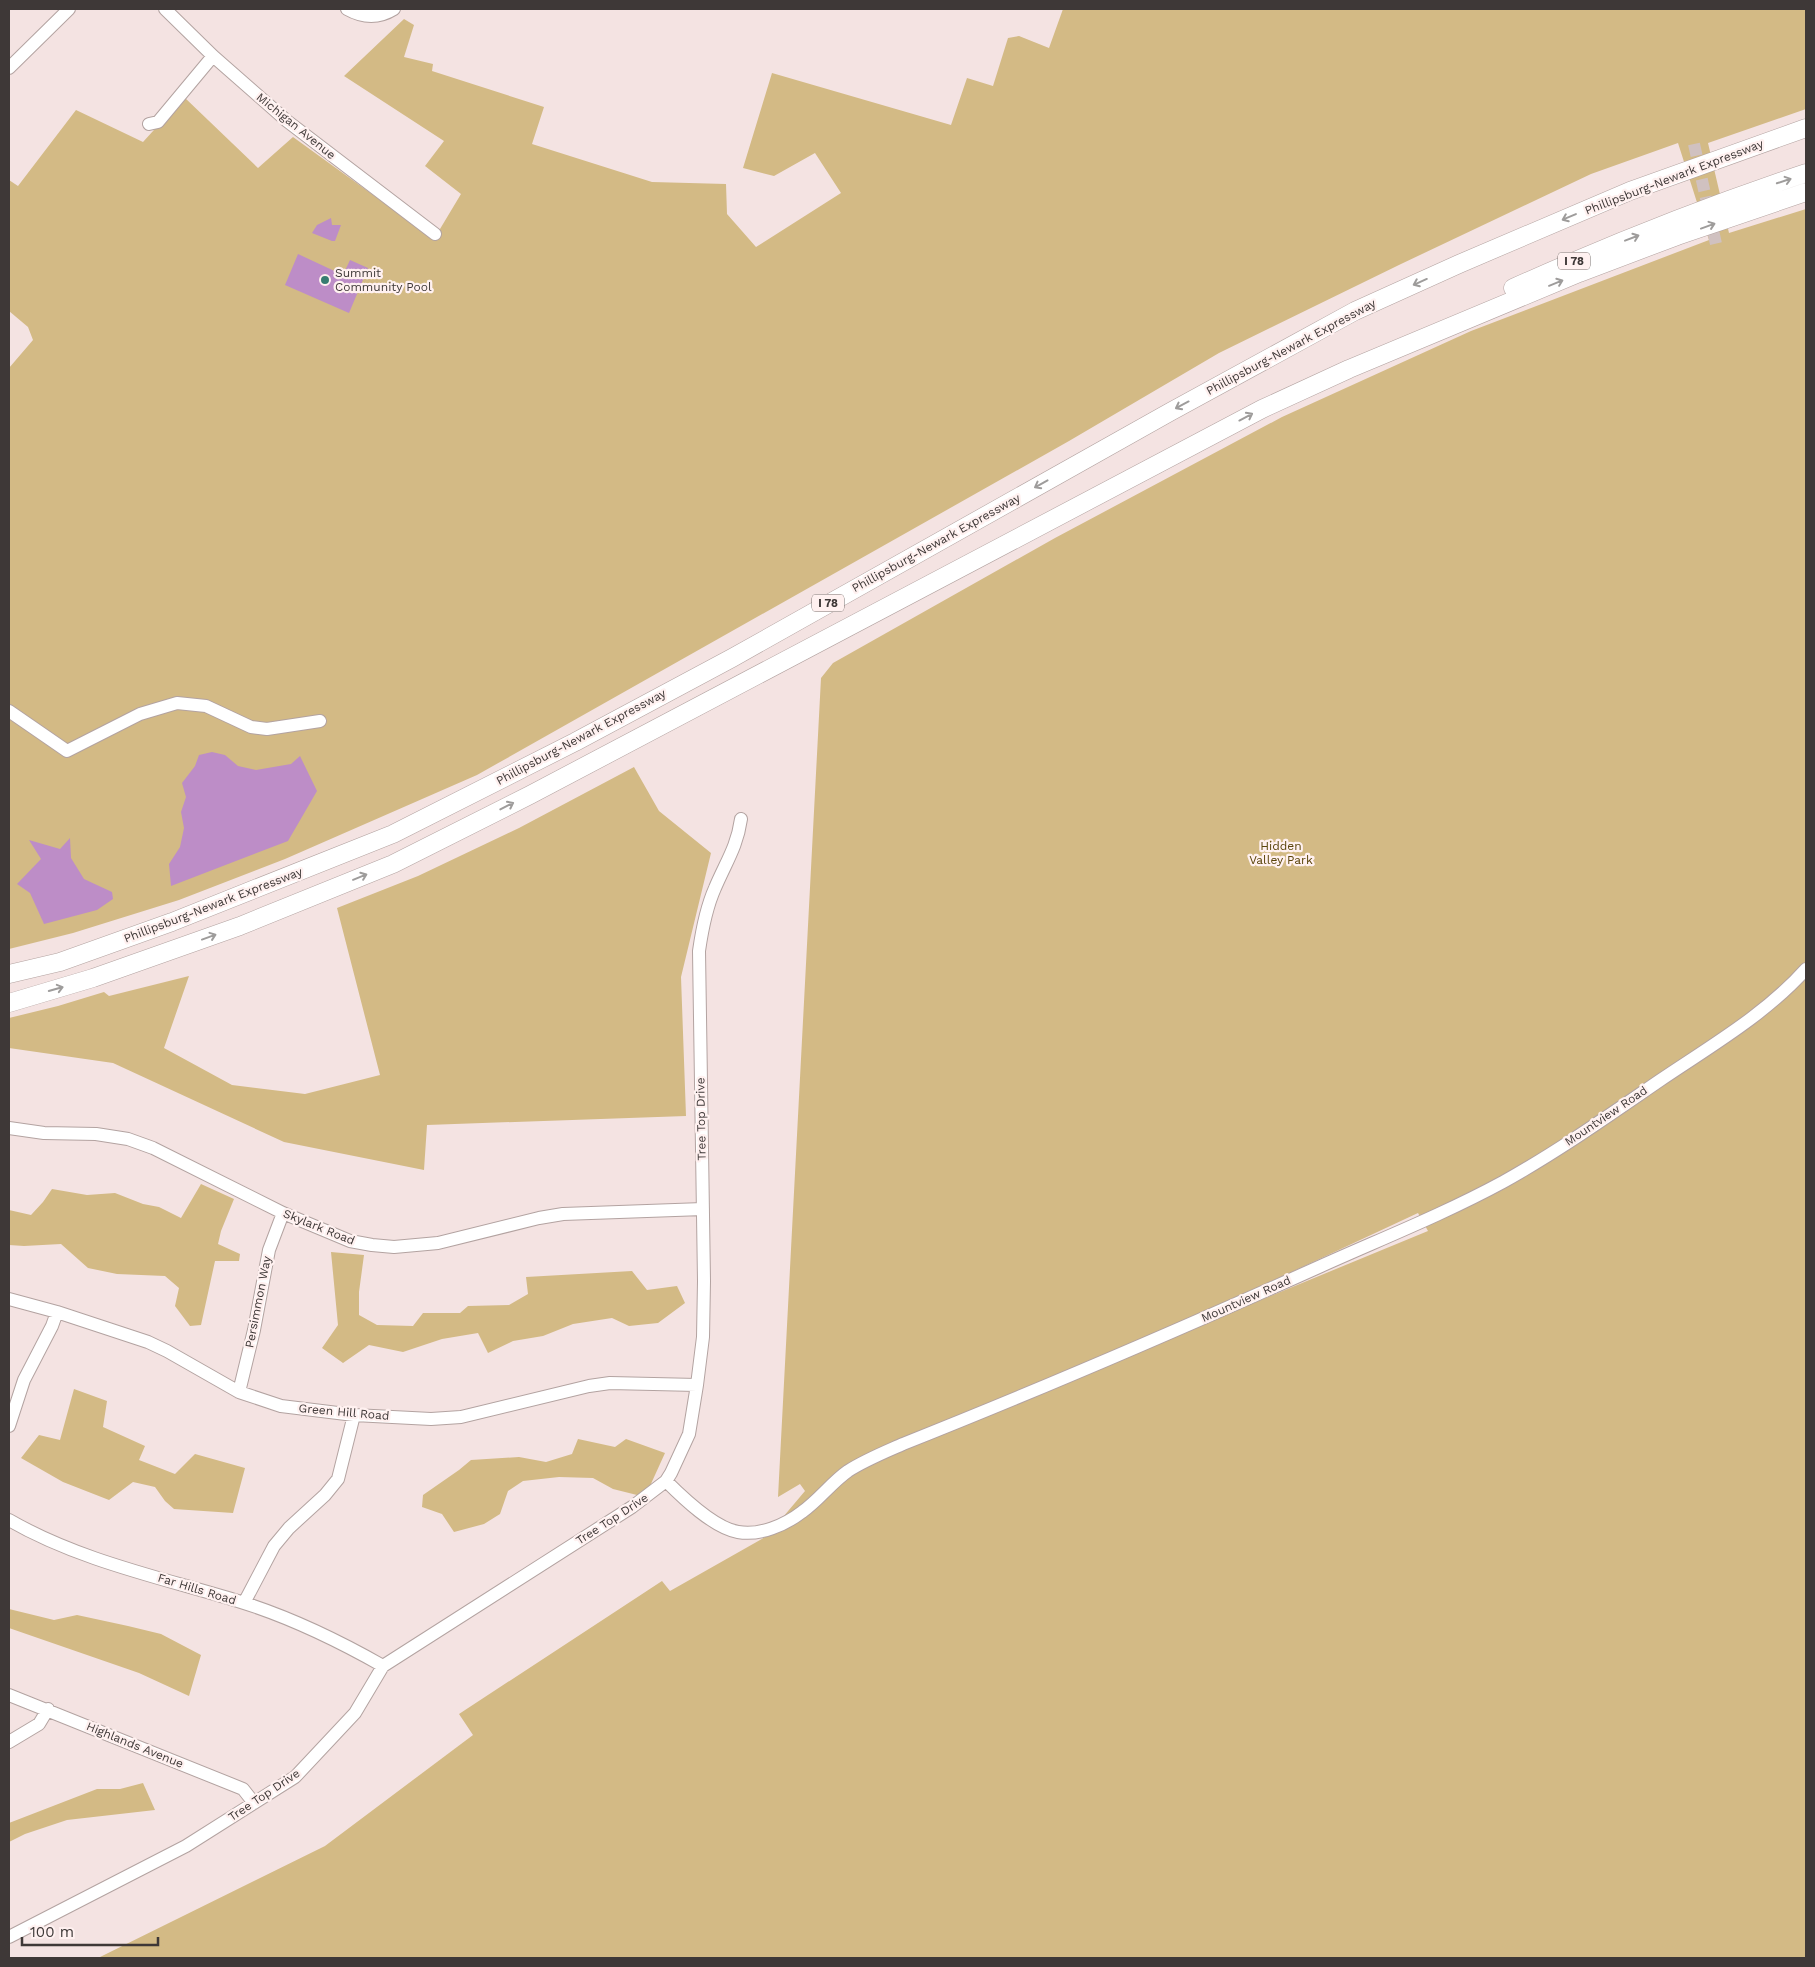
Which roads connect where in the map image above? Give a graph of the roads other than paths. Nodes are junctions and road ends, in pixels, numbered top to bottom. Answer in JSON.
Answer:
{"nodes":[{"id":1,"x":69,"y":9,"type":"edge"},
{"id":2,"x":165,"y":9,"type":"edge"},
{"id":3,"x":347,"y":9,"type":"edge"},
{"id":4,"x":394,"y":9,"type":"edge"},
{"id":5,"x":213,"y":56,"type":"junction"},
{"id":6,"x":9,"y":68,"type":"edge"},
{"id":7,"x":149,"y":124,"type":"dead end"},
{"id":8,"x":1806,"y":128,"type":"edge"},
{"id":9,"x":1806,"y":173,"type":"edge"},
{"id":10,"x":1806,"y":192,"type":"edge"},
{"id":11,"x":435,"y":234,"type":"dead end"},
{"id":12,"x":1349,"y":368,"type":"junction"},
{"id":13,"x":9,"y":711,"type":"edge"},
{"id":14,"x":320,"y":721,"type":"dead end"},
{"id":15,"x":741,"y":819,"type":"dead end"},
{"id":16,"x":1806,"y":969,"type":"edge"},
{"id":17,"x":9,"y":974,"type":"edge"},
{"id":18,"x":9,"y":1003,"type":"edge"},
{"id":19,"x":9,"y":1128,"type":"edge"},
{"id":20,"x":703,"y":1209,"type":"junction"},
{"id":21,"x":283,"y":1213,"type":"junction"},
{"id":22,"x":9,"y":1299,"type":"edge"},
{"id":23,"x":57,"y":1312,"type":"junction"},
{"id":24,"x":697,"y":1386,"type":"junction"},
{"id":25,"x":239,"y":1392,"type":"junction"},
{"id":26,"x":354,"y":1415,"type":"junction"},
{"id":27,"x":9,"y":1426,"type":"edge"},
{"id":28,"x":666,"y":1481,"type":"junction"},
{"id":29,"x":9,"y":1520,"type":"edge"},
{"id":30,"x":244,"y":1603,"type":"junction"},
{"id":31,"x":383,"y":1666,"type":"junction"},
{"id":32,"x":9,"y":1694,"type":"edge"},
{"id":33,"x":48,"y":1709,"type":"junction"},
{"id":34,"x":9,"y":1742,"type":"edge"},
{"id":35,"x":254,"y":1803,"type":"junction"},
{"id":36,"x":9,"y":1937,"type":"edge"}],
"edges":[{"from":1,"to":6,"type":"street"},
{"from":2,"to":5,"type":"street","name":"Michigan Avenue"},
{"from":3,"to":4,"type":"street"},
{"from":5,"to":7,"type":"street"},
{"from":5,"to":11,"type":"street","name":"Michigan Avenue"},
{"from":8,"to":17,"type":"highway","name":"Phillipsburg-Newark Expressway","number":"I 78","one_way":true},
{"from":12,"to":9,"type":"highway","number":"I 78","one_way":true},
{"from":12,"to":10,"type":"highway","number":"I 78","one_way":true},
{"from":18,"to":12,"type":"highway","number":"I 78","one_way":true},
{"from":13,"to":14,"type":"street"},
{"from":15,"to":20,"type":"street","name":"Tree Top Drive"},
{"from":16,"to":28,"type":"street","name":"Mountview Road"},
{"from":19,"to":21,"type":"street","name":"Skylark Road"},
{"from":20,"to":21,"type":"street","name":"Skylark Road"},
{"from":20,"to":24,"type":"street","name":"Tree Top Drive"},
{"from":21,"to":25,"type":"street","name":"Persimmon Way"},
{"from":22,"to":23,"type":"street","name":"Green Hill Road"},
{"from":23,"to":25,"type":"street","name":"Green Hill Road"},
{"from":23,"to":27,"type":"street"},
{"from":24,"to":26,"type":"street","name":"Green Hill Road"},
{"from":24,"to":28,"type":"street","name":"Tree Top Drive"},
{"from":25,"to":26,"type":"street","name":"Green Hill Road"},
{"from":26,"to":30,"type":"street"},
{"from":28,"to":31,"type":"street","name":"Tree Top Drive"},
{"from":29,"to":30,"type":"street","name":"Far Hills Road"},
{"from":30,"to":31,"type":"street","name":"Far Hills Road"},
{"from":31,"to":35,"type":"street","name":"Tree Top Drive"},
{"from":32,"to":33,"type":"street","name":"Highlands Avenue"},
{"from":33,"to":34,"type":"street"},
{"from":33,"to":35,"type":"street","name":"Highlands Avenue"},
{"from":35,"to":36,"type":"street","name":"Tree Top Drive"}]}
